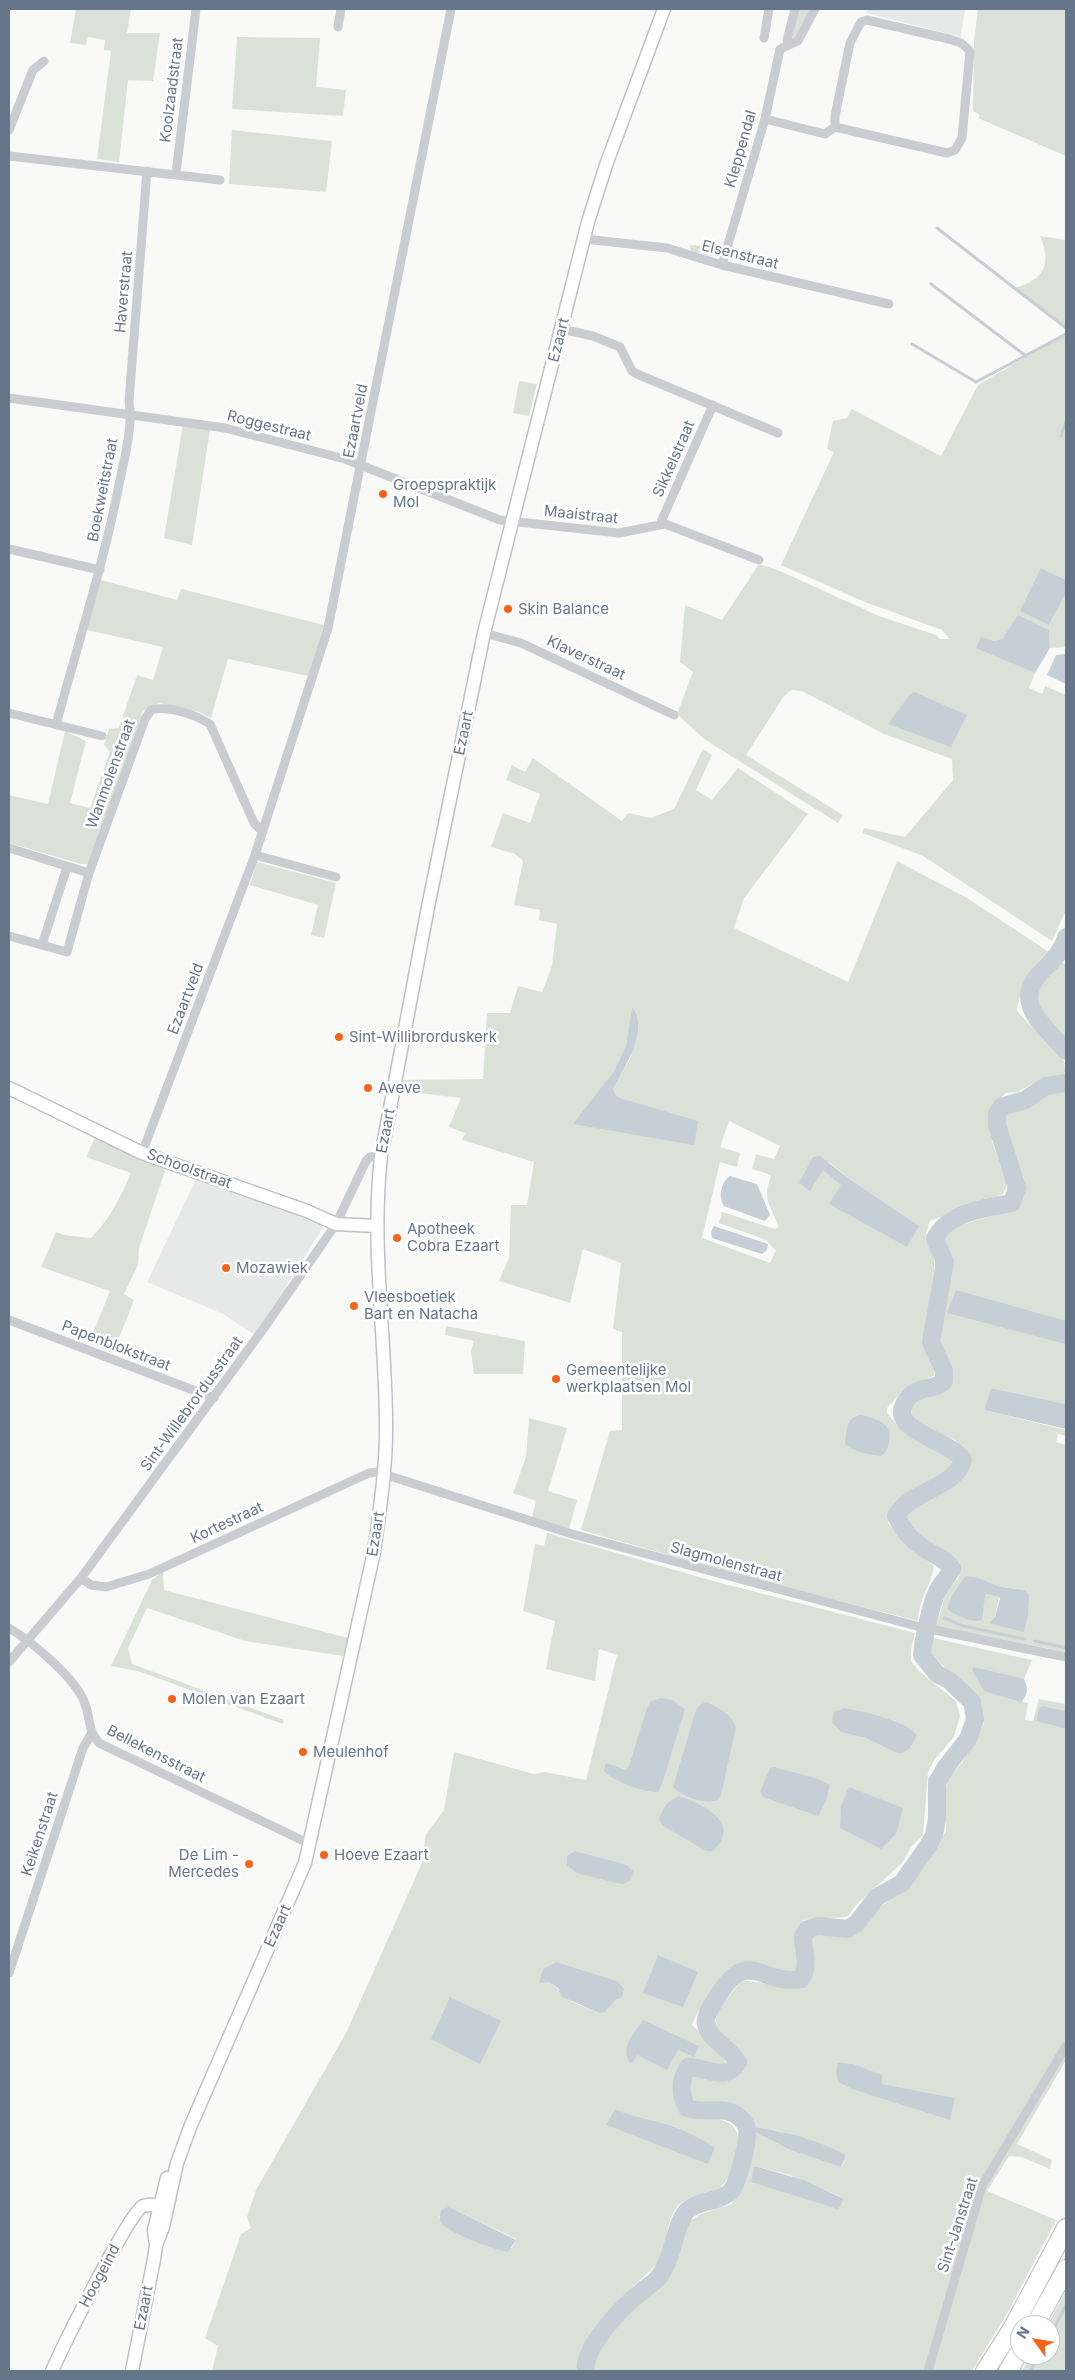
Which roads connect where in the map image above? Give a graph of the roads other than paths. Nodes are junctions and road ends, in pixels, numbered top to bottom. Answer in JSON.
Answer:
{"nodes":[{"id":1,"x":196,"y":9,"type":"edge"},
{"id":2,"x":341,"y":9,"type":"edge"},
{"id":3,"x":451,"y":9,"type":"edge"},
{"id":4,"x":664,"y":9,"type":"edge"},
{"id":5,"x":769,"y":9,"type":"edge"},
{"id":6,"x":795,"y":9,"type":"edge"},
{"id":7,"x":815,"y":9,"type":"edge"},
{"id":8,"x":338,"y":27,"type":"dead end"},
{"id":9,"x":764,"y":38,"type":"dead end"},
{"id":10,"x":789,"y":44,"type":"junction"},
{"id":11,"x":44,"y":61,"type":"dead end"},
{"id":12,"x":765,"y":119,"type":"junction"},
{"id":13,"x":835,"y":127,"type":"junction"},
{"id":14,"x":9,"y":130,"type":"edge"},
{"id":15,"x":9,"y":156,"type":"edge"},
{"id":16,"x":147,"y":171,"type":"junction"},
{"id":17,"x":176,"y":174,"type":"junction"},
{"id":18,"x":220,"y":180,"type":"dead end"},
{"id":19,"x":584,"y":239,"type":"junction"},
{"id":20,"x":722,"y":265,"type":"junction"},
{"id":21,"x":888,"y":304,"type":"dead end"},
{"id":22,"x":562,"y":328,"type":"junction"},
{"id":23,"x":9,"y":398,"type":"edge"},
{"id":24,"x":713,"y":405,"type":"junction"},
{"id":25,"x":132,"y":415,"type":"junction"},
{"id":26,"x":778,"y":433,"type":"dead end"},
{"id":27,"x":361,"y":465,"type":"junction"},
{"id":28,"x":512,"y":522,"type":"junction"},
{"id":29,"x":660,"y":524,"type":"junction"},
{"id":30,"x":9,"y":549,"type":"edge"},
{"id":31,"x":759,"y":560,"type":"dead end"},
{"id":32,"x":100,"y":570,"type":"junction"},
{"id":33,"x":484,"y":633,"type":"junction"},
{"id":34,"x":9,"y":713,"type":"edge"},
{"id":35,"x":674,"y":715,"type":"dead end"},
{"id":36,"x":56,"y":724,"type":"junction"},
{"id":37,"x":102,"y":736,"type":"dead end"},
{"id":38,"x":263,"y":832,"type":"junction"},
{"id":39,"x":9,"y":848,"type":"edge"},
{"id":40,"x":255,"y":855,"type":"junction"},
{"id":41,"x":67,"y":867,"type":"junction"},
{"id":42,"x":89,"y":873,"type":"junction"},
{"id":43,"x":336,"y":877,"type":"dead end"},
{"id":44,"x":9,"y":936,"type":"edge"},
{"id":45,"x":42,"y":945,"type":"junction"},
{"id":46,"x":9,"y":1088,"type":"edge"},
{"id":47,"x":142,"y":1152,"type":"junction"},
{"id":48,"x":381,"y":1156,"type":"junction"},
{"id":49,"x":336,"y":1224,"type":"junction"},
{"id":50,"x":376,"y":1226,"type":"junction"},
{"id":51,"x":9,"y":1320,"type":"edge"},
{"id":52,"x":214,"y":1398,"type":"junction"},
{"id":53,"x":384,"y":1472,"type":"junction"},
{"id":54,"x":81,"y":1578,"type":"junction"},
{"id":55,"x":9,"y":1628,"type":"edge"},
{"id":56,"x":29,"y":1640,"type":"junction"},
{"id":57,"x":1066,"y":1657,"type":"edge"},
{"id":58,"x":9,"y":1662,"type":"edge"},
{"id":59,"x":91,"y":1734,"type":"junction"},
{"id":60,"x":310,"y":1844,"type":"junction"},
{"id":61,"x":9,"y":1973,"type":"edge"},
{"id":62,"x":1066,"y":2046,"type":"edge"},
{"id":63,"x":163,"y":2207,"type":"junction"},
{"id":64,"x":1066,"y":2228,"type":"edge"},
{"id":65,"x":1066,"y":2269,"type":"edge"},
{"id":66,"x":1041,"y":2315,"type":"edge"},
{"id":67,"x":52,"y":2371,"type":"edge"},
{"id":68,"x":132,"y":2371,"type":"edge"},
{"id":69,"x":928,"y":2371,"type":"edge"},
{"id":70,"x":985,"y":2371,"type":"edge"}],
"edges":[{"from":1,"to":17,"type":"street","name":"Koolzaadstraat"},
{"from":2,"to":8,"type":"street"},
{"from":3,"to":27,"type":"street","name":"Ezaartveld"},
{"from":4,"to":19,"type":"main road","name":"Ezaart"},
{"from":5,"to":9,"type":"street"},
{"from":6,"to":10,"type":"street","name":"Kleppendal"},
{"from":7,"to":10,"type":"street","name":"Kleppendal"},
{"from":10,"to":12,"type":"street","name":"Kleppendal"},
{"from":11,"to":14,"type":"street"},
{"from":12,"to":13,"type":"street"},
{"from":12,"to":20,"type":"street","name":"Kleppendal"},
{"from":13,"to":13,"type":"street"},
{"from":15,"to":16,"type":"street"},
{"from":16,"to":17,"type":"street"},
{"from":16,"to":25,"type":"street","name":"Haverstraat"},
{"from":17,"to":18,"type":"street"},
{"from":19,"to":20,"type":"street","name":"Elsenstraat"},
{"from":19,"to":22,"type":"main road","name":"Ezaart"},
{"from":20,"to":21,"type":"street","name":"Elsenstraat"},
{"from":22,"to":24,"type":"street"},
{"from":22,"to":28,"type":"main road","name":"Ezaart"},
{"from":23,"to":25,"type":"street","name":"Roggestraat"},
{"from":24,"to":26,"type":"street"},
{"from":24,"to":29,"type":"street","name":"Sikkelstraat"},
{"from":25,"to":27,"type":"street","name":"Roggestraat"},
{"from":25,"to":32,"type":"street","name":"Boekweitstraat"},
{"from":27,"to":28,"type":"street","name":"Roggestraat"},
{"from":27,"to":38,"type":"street","name":"Ezaartveld"},
{"from":28,"to":29,"type":"street","name":"Maaistraat"},
{"from":28,"to":33,"type":"main road","name":"Ezaart"},
{"from":29,"to":31,"type":"street","name":"Maaistraat"},
{"from":30,"to":32,"type":"street"},
{"from":32,"to":36,"type":"street","name":"Boekweitstraat"},
{"from":33,"to":35,"type":"street","name":"Klaverstraat"},
{"from":33,"to":48,"type":"main road","name":"Ezaart"},
{"from":34,"to":36,"type":"street"},
{"from":36,"to":37,"type":"street"},
{"from":38,"to":40,"type":"street","name":"Ezaartveld"},
{"from":38,"to":42,"type":"street","name":"Wanmolenstraat"},
{"from":39,"to":41,"type":"street"},
{"from":40,"to":43,"type":"street"},
{"from":40,"to":47,"type":"street","name":"Ezaartveld"},
{"from":41,"to":42,"type":"street"},
{"from":41,"to":45,"type":"street"},
{"from":42,"to":45,"type":"street","name":"Wanmolenstraat"},
{"from":44,"to":45,"type":"street","name":"Wanmolenstraat"},
{"from":46,"to":47,"type":"main road","name":"Schoolstraat"},
{"from":47,"to":49,"type":"main road","name":"Schoolstraat"},
{"from":48,"to":49,"type":"street","name":"Sint-Willebrordusstraat"},
{"from":48,"to":50,"type":"main road","name":"Ezaart"},
{"from":49,"to":50,"type":"main road","name":"Schoolstraat"},
{"from":49,"to":52,"type":"street","name":"Sint-Willebrordusstraat"},
{"from":50,"to":53,"type":"main road","name":"Ezaart"},
{"from":51,"to":52,"type":"street","name":"Papenblokstraat"},
{"from":52,"to":54,"type":"street","name":"Sint-Willebrordusstraat"},
{"from":53,"to":54,"type":"street","name":"Kortestraat"},
{"from":53,"to":57,"type":"street","name":"Slagmolenstraat"},
{"from":53,"to":60,"type":"main road","name":"Ezaart"},
{"from":54,"to":56,"type":"street","name":"Sint-Willebrordusstraat"},
{"from":55,"to":56,"type":"street","name":"Bellekensstraat"},
{"from":56,"to":58,"type":"street","name":"Sint-Willebrordusstraat"},
{"from":56,"to":59,"type":"street","name":"Bellekensstraat"},
{"from":59,"to":60,"type":"street","name":"Bellekensstraat"},
{"from":59,"to":61,"type":"street","name":"Keikenstraat"},
{"from":60,"to":63,"type":"main road","name":"Ezaart"},
{"from":62,"to":69,"type":"street","name":"Sint-Janstraat"},
{"from":63,"to":67,"type":"main road","name":"Hoogeind"},
{"from":63,"to":68,"type":"main road","name":"Ezaart"},
{"from":64,"to":70,"type":"highway"},
{"from":65,"to":66,"type":"highway"}]}
